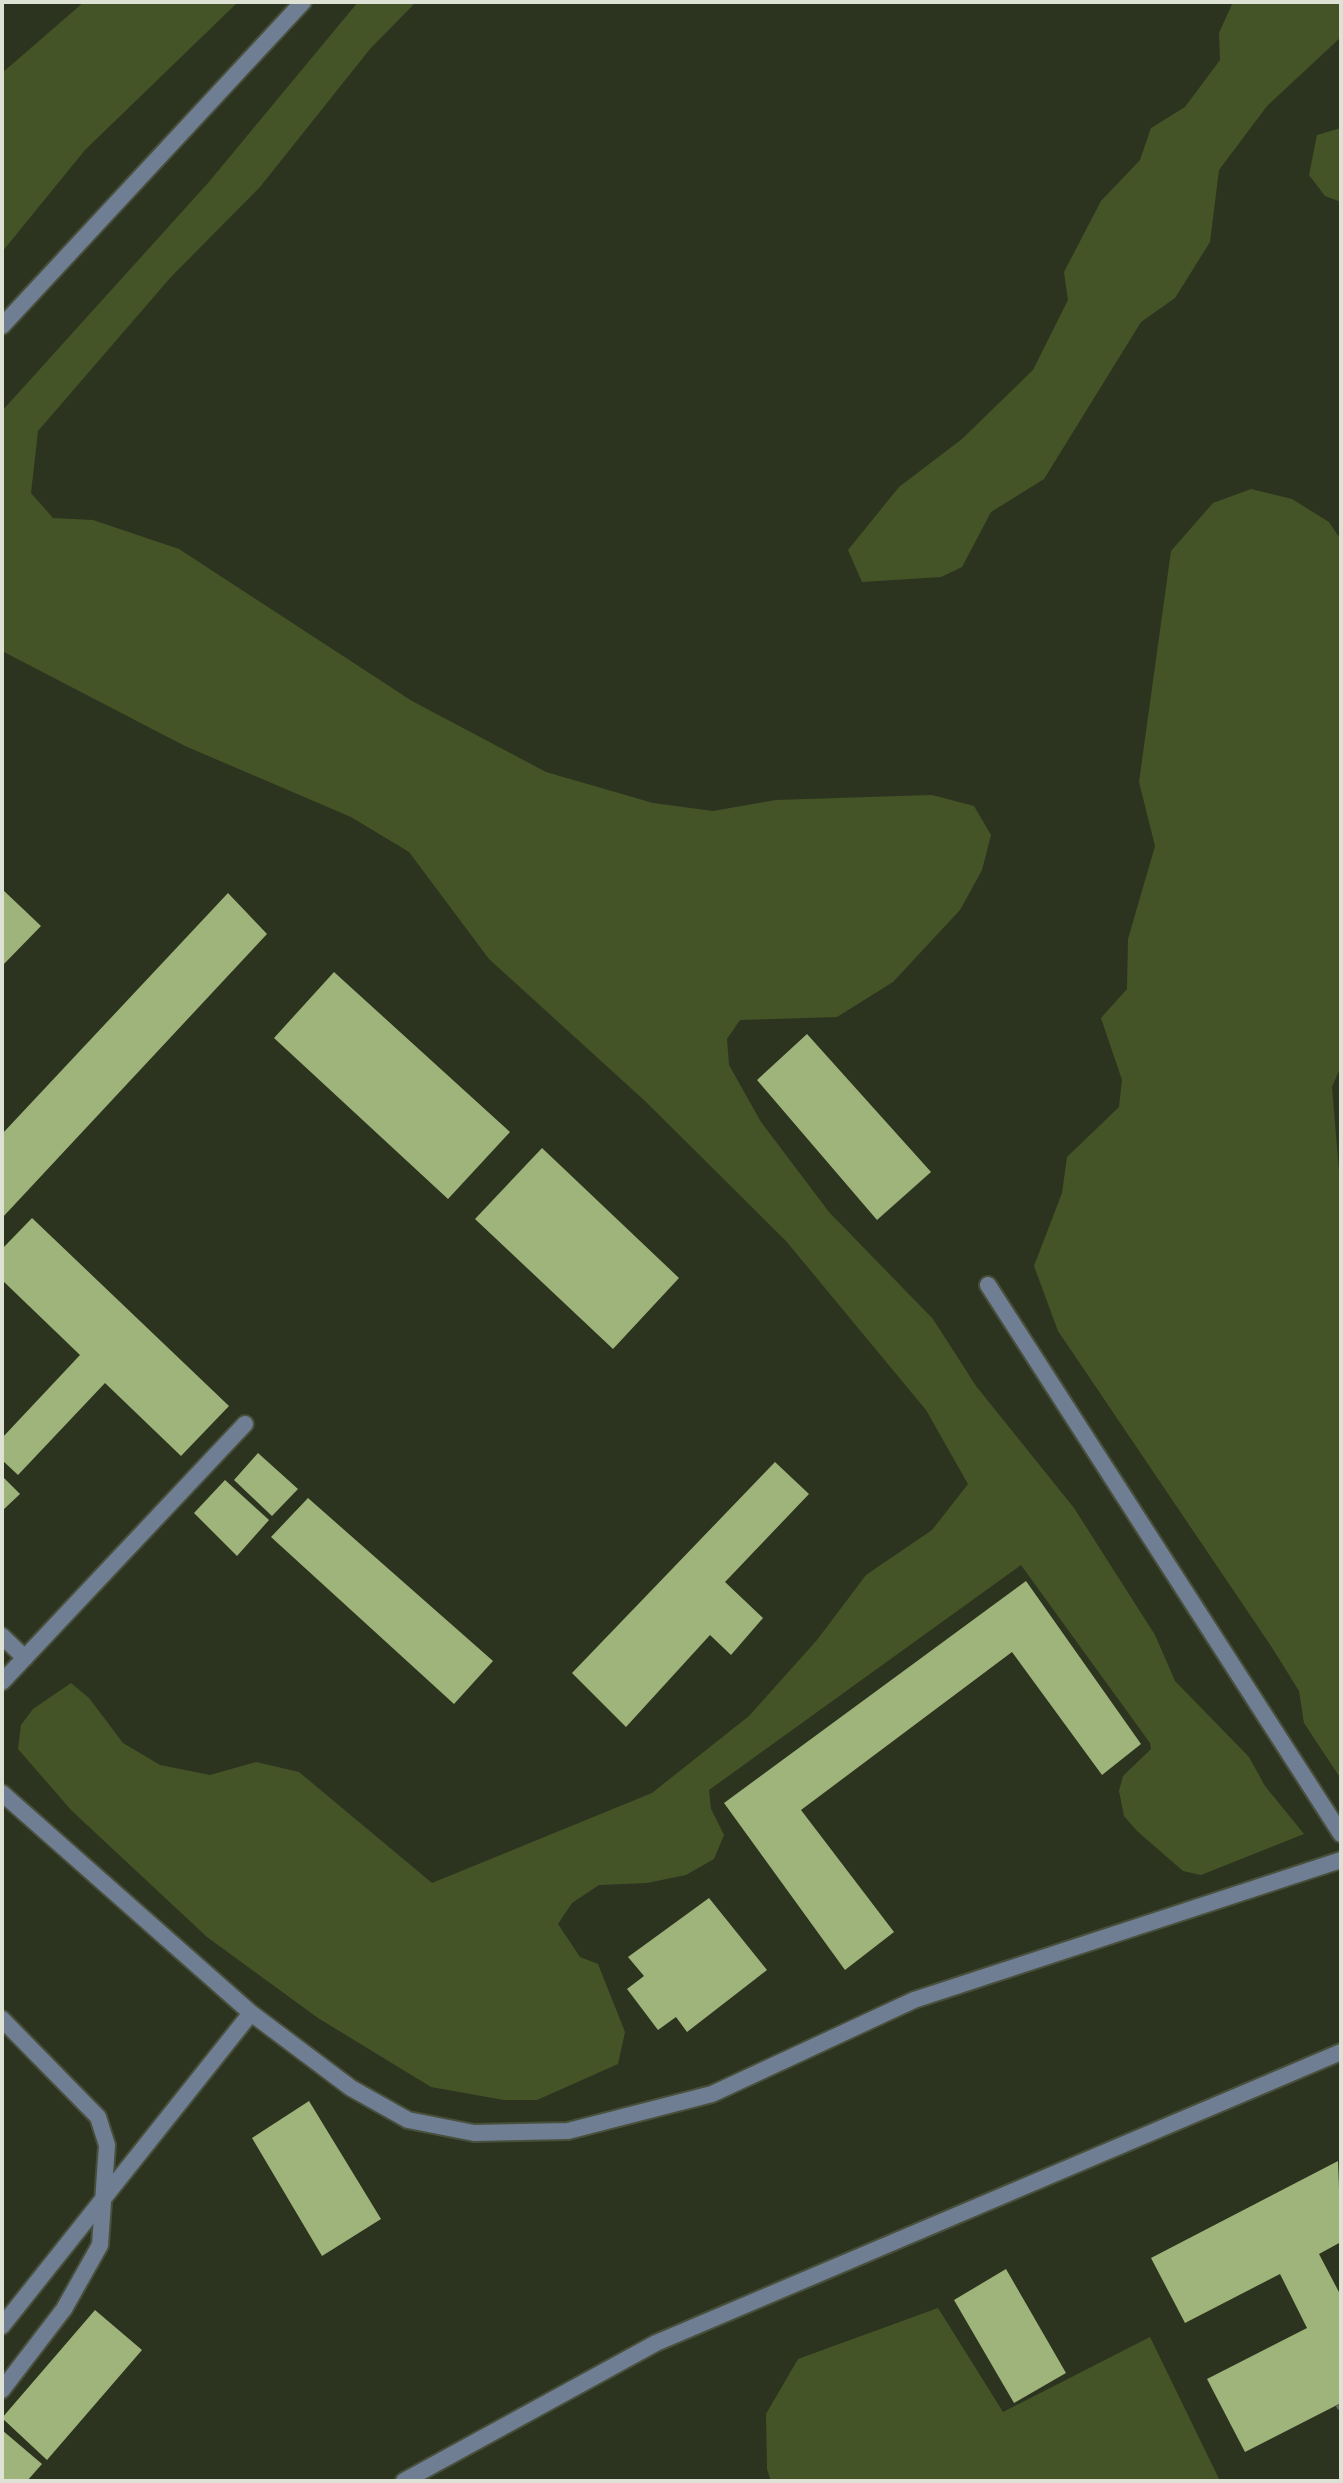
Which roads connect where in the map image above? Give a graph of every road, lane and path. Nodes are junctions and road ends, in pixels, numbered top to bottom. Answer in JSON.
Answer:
{"nodes":[{"id":1,"x":303,"y":2,"type":"edge"},
{"id":2,"x":2,"y":326,"type":"edge"},
{"id":3,"x":988,"y":1285,"type":"dead end"},
{"id":4,"x":245,"y":1424,"type":"dead end"},
{"id":5,"x":2,"y":1636,"type":"edge"},
{"id":6,"x":25,"y":1658,"type":"junction"},
{"id":7,"x":2,"y":1682,"type":"edge"},
{"id":8,"x":2,"y":1793,"type":"edge"},
{"id":9,"x":1341,"y":1834,"type":"edge"},
{"id":10,"x":1341,"y":1860,"type":"edge"},
{"id":11,"x":251,"y":2013,"type":"junction"},
{"id":12,"x":2,"y":2019,"type":"edge"},
{"id":13,"x":1341,"y":2052,"type":"edge"},
{"id":14,"x":102,"y":2200,"type":"junction"},
{"id":15,"x":2,"y":2326,"type":"edge"},
{"id":16,"x":2,"y":2390,"type":"edge"},
{"id":17,"x":404,"y":2481,"type":"edge"}],
"edges":[{"from":1,"to":2,"type":"lane"},
{"from":3,"to":9,"type":"lane"},
{"from":4,"to":6,"type":"lane"},
{"from":5,"to":6,"type":"lane"},
{"from":6,"to":7,"type":"lane"},
{"from":8,"to":11,"type":"lane"},
{"from":10,"to":11,"type":"lane"},
{"from":11,"to":14,"type":"lane"},
{"from":12,"to":14,"type":"lane"},
{"from":13,"to":17,"type":"lane"},
{"from":14,"to":15,"type":"lane"},
{"from":14,"to":16,"type":"lane"}]}
